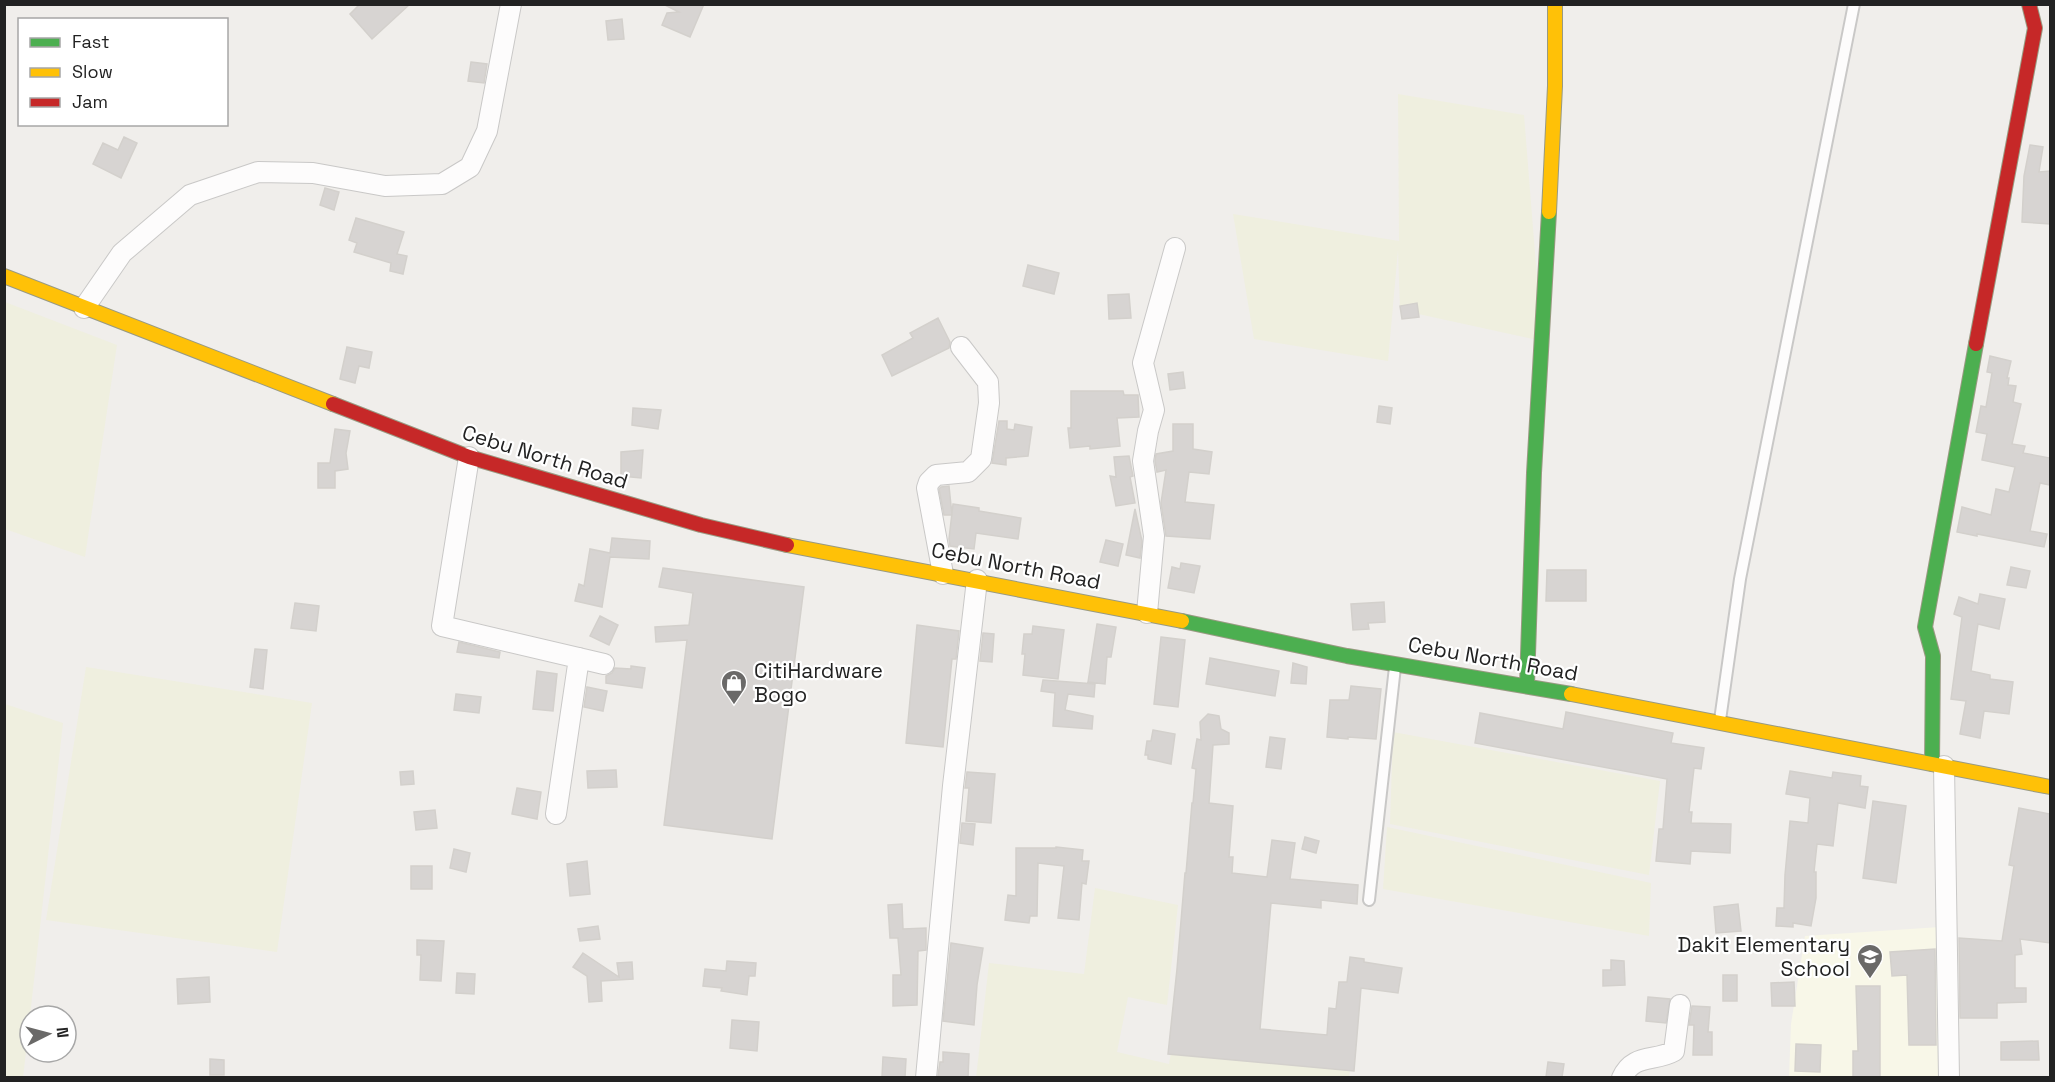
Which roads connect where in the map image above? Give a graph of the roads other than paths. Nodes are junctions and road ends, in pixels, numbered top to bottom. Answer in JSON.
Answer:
{"nodes":[{"id":1,"x":511,"y":4,"type":"edge"},
{"id":2,"x":1555,"y":4,"type":"edge"},
{"id":3,"x":1854,"y":4,"type":"edge"},
{"id":4,"x":2029,"y":4,"type":"edge"},
{"id":5,"x":1175,"y":248,"type":"dead end"},
{"id":6,"x":4,"y":276,"type":"edge"},
{"id":7,"x":84,"y":308,"type":"junction"},
{"id":8,"x":961,"y":347,"type":"dead end"},
{"id":9,"x":469,"y":457,"type":"junction"},
{"id":10,"x":943,"y":573,"type":"junction"},
{"id":11,"x":977,"y":580,"type":"junction"},
{"id":12,"x":1148,"y":613,"type":"junction"},
{"id":13,"x":579,"y":658,"type":"junction"},
{"id":14,"x":604,"y":664,"type":"dead end"},
{"id":15,"x":1395,"y":664,"type":"junction"},
{"id":16,"x":1527,"y":685,"type":"junction"},
{"id":17,"x":1719,"y":724,"type":"junction"},
{"id":18,"x":1938,"y":765,"type":"junction"},
{"id":19,"x":2050,"y":787,"type":"edge"},
{"id":20,"x":555,"y":814,"type":"dead end"},
{"id":21,"x":1369,"y":900,"type":"dead end"},
{"id":22,"x":1680,"y":1005,"type":"dead end"},
{"id":23,"x":926,"y":1077,"type":"edge"},
{"id":24,"x":1622,"y":1077,"type":"edge"},
{"id":25,"x":1949,"y":1077,"type":"edge"}],
"edges":[{"from":1,"to":7,"type":"street"},
{"from":2,"to":16,"type":"main road"},
{"from":3,"to":17,"type":"lane"},
{"from":4,"to":18,"type":"main road"},
{"from":5,"to":12,"type":"street"},
{"from":6,"to":7,"type":"main road","name":"Cebu North Road"},
{"from":7,"to":9,"type":"main road","name":"Cebu North Road"},
{"from":8,"to":10,"type":"street"},
{"from":9,"to":10,"type":"main road","name":"Cebu North Road"},
{"from":9,"to":13,"type":"street"},
{"from":10,"to":11,"type":"main road","name":"Cebu North Road"},
{"from":11,"to":12,"type":"main road","name":"Cebu North Road"},
{"from":11,"to":23,"type":"street"},
{"from":12,"to":15,"type":"main road","name":"Cebu North Road"},
{"from":13,"to":14,"type":"street"},
{"from":13,"to":20,"type":"street"},
{"from":15,"to":16,"type":"main road","name":"Cebu North Road"},
{"from":15,"to":21,"type":"lane"},
{"from":16,"to":17,"type":"main road","name":"Cebu North Road"},
{"from":17,"to":18,"type":"main road","name":"Cebu North Road"},
{"from":18,"to":19,"type":"main road","name":"Cebu North Road"},
{"from":18,"to":25,"type":"street"},
{"from":22,"to":24,"type":"street"}]}
